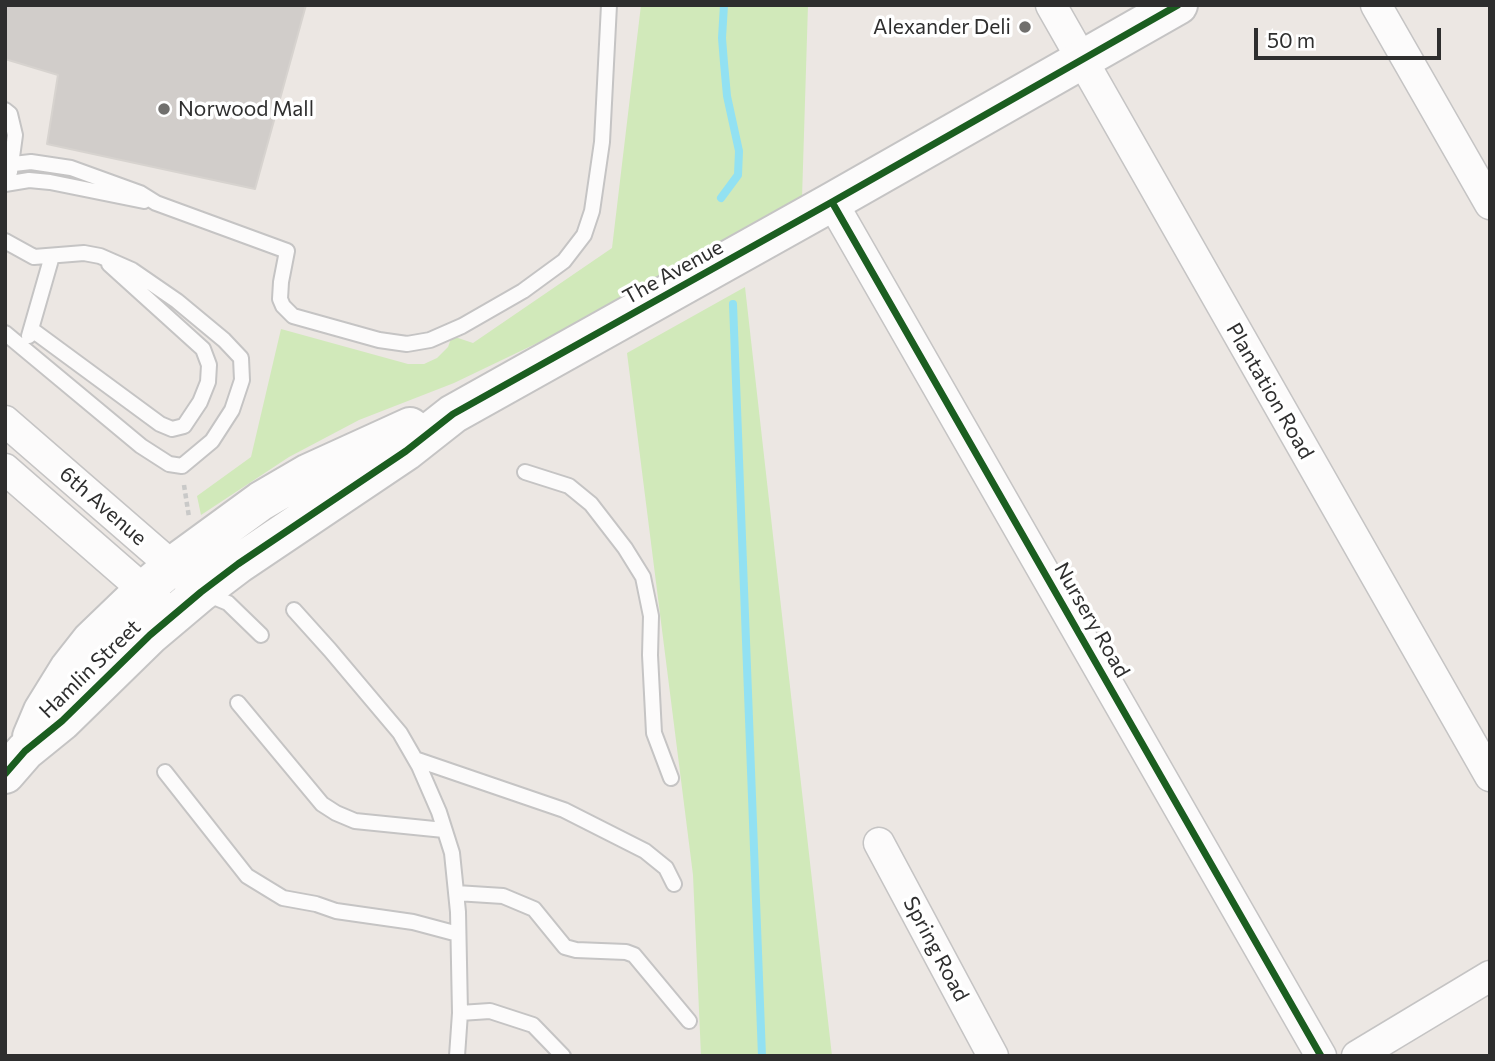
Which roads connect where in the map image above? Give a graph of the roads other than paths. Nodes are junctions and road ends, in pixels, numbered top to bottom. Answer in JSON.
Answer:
{"nodes":[{"id":1,"x":609,"y":5,"type":"edge"},
{"id":2,"x":1051,"y":5,"type":"edge"},
{"id":3,"x":1178,"y":5,"type":"edge"},
{"id":4,"x":1376,"y":5,"type":"edge"},
{"id":5,"x":1082,"y":59,"type":"junction"},
{"id":6,"x":5,"y":110,"type":"edge"},
{"id":7,"x":8,"y":165,"type":"edge"},
{"id":8,"x":7,"y":186,"type":"edge"},
{"id":9,"x":832,"y":202,"type":"junction"},
{"id":10,"x":156,"y":203,"type":"junction"},
{"id":11,"x":1490,"y":204,"type":"edge"},
{"id":12,"x":5,"y":241,"type":"edge"},
{"id":13,"x":52,"y":256,"type":"junction"},
{"id":14,"x":100,"y":256,"type":"junction"},
{"id":15,"x":31,"y":329,"type":"junction"},
{"id":16,"x":5,"y":333,"type":"edge"},
{"id":17,"x":25,"y":351,"type":"junction"},
{"id":18,"x":453,"y":415,"type":"junction"},
{"id":19,"x":5,"y":421,"type":"edge"},
{"id":20,"x":5,"y":469,"type":"edge"},
{"id":21,"x":525,"y":472,"type":"dead end"},
{"id":22,"x":159,"y":577,"type":"junction"},
{"id":23,"x":201,"y":592,"type":"junction"},
{"id":24,"x":294,"y":610,"type":"dead end"},
{"id":25,"x":172,"y":615,"type":"junction"},
{"id":26,"x":261,"y":635,"type":"dead end"},
{"id":27,"x":238,"y":703,"type":"dead end"},
{"id":28,"x":415,"y":759,"type":"junction"},
{"id":29,"x":15,"y":763,"type":"edge"},
{"id":30,"x":165,"y":772,"type":"dead end"},
{"id":31,"x":1490,"y":776,"type":"edge"},
{"id":32,"x":671,"y":778,"type":"dead end"},
{"id":33,"x":444,"y":830,"type":"junction"},
{"id":34,"x":879,"y":843,"type":"dead end"},
{"id":35,"x":674,"y":884,"type":"dead end"},
{"id":36,"x":456,"y":893,"type":"junction"},
{"id":37,"x":458,"y":934,"type":"junction"},
{"id":38,"x":1490,"y":976,"type":"edge"},
{"id":39,"x":460,"y":1013,"type":"junction"},
{"id":40,"x":689,"y":1021,"type":"dead end"},
{"id":41,"x":457,"y":1056,"type":"edge"},
{"id":42,"x":563,"y":1056,"type":"edge"},
{"id":43,"x":993,"y":1056,"type":"edge"},
{"id":44,"x":1321,"y":1056,"type":"edge"},
{"id":45,"x":1357,"y":1056,"type":"edge"}],
"edges":[{"from":1,"to":10,"type":"lane"},
{"from":2,"to":5,"type":"street","name":"Plantation Road"},
{"from":3,"to":5,"type":"street","name":"The Avenue"},
{"from":4,"to":11,"type":"street"},
{"from":5,"to":9,"type":"street","name":"The Avenue"},
{"from":5,"to":31,"type":"street","name":"Plantation Road"},
{"from":6,"to":7,"type":"lane"},
{"from":7,"to":8,"type":"lane"},
{"from":7,"to":10,"type":"lane"},
{"from":8,"to":10,"type":"lane"},
{"from":9,"to":18,"type":"street","name":"The Avenue"},
{"from":9,"to":44,"type":"street","name":"Nursery Road"},
{"from":12,"to":13,"type":"lane"},
{"from":13,"to":14,"type":"lane"},
{"from":13,"to":15,"type":"lane"},
{"from":14,"to":15,"type":"lane"},
{"from":14,"to":17,"type":"lane"},
{"from":15,"to":17,"type":"lane"},
{"from":16,"to":17,"type":"lane"},
{"from":18,"to":22,"type":"street","name":"The Avenue"},
{"from":18,"to":23,"type":"street","name":"The Avenue"},
{"from":19,"to":22,"type":"street","name":"6th Avenue"},
{"from":20,"to":22,"type":"street","name":"6th Avenue"},
{"from":21,"to":32,"type":"lane"},
{"from":22,"to":23,"type":"street","name":"6th Avenue"},
{"from":22,"to":25,"type":"street","name":"6th Avenue"},
{"from":22,"to":29,"type":"street","name":"Hamlin Street"},
{"from":23,"to":25,"type":"street","name":"Hamlin Street"},
{"from":23,"to":26,"type":"lane"},
{"from":24,"to":28,"type":"lane"},
{"from":25,"to":29,"type":"street","name":"Hamlin Street"},
{"from":27,"to":33,"type":"lane"},
{"from":28,"to":33,"type":"lane"},
{"from":28,"to":35,"type":"lane"},
{"from":30,"to":37,"type":"lane"},
{"from":33,"to":36,"type":"lane"},
{"from":34,"to":43,"type":"street","name":"Spring Road"},
{"from":36,"to":37,"type":"lane"},
{"from":36,"to":40,"type":"lane"},
{"from":37,"to":39,"type":"lane"},
{"from":38,"to":45,"type":"street"},
{"from":39,"to":41,"type":"lane"},
{"from":39,"to":42,"type":"lane"}]}
